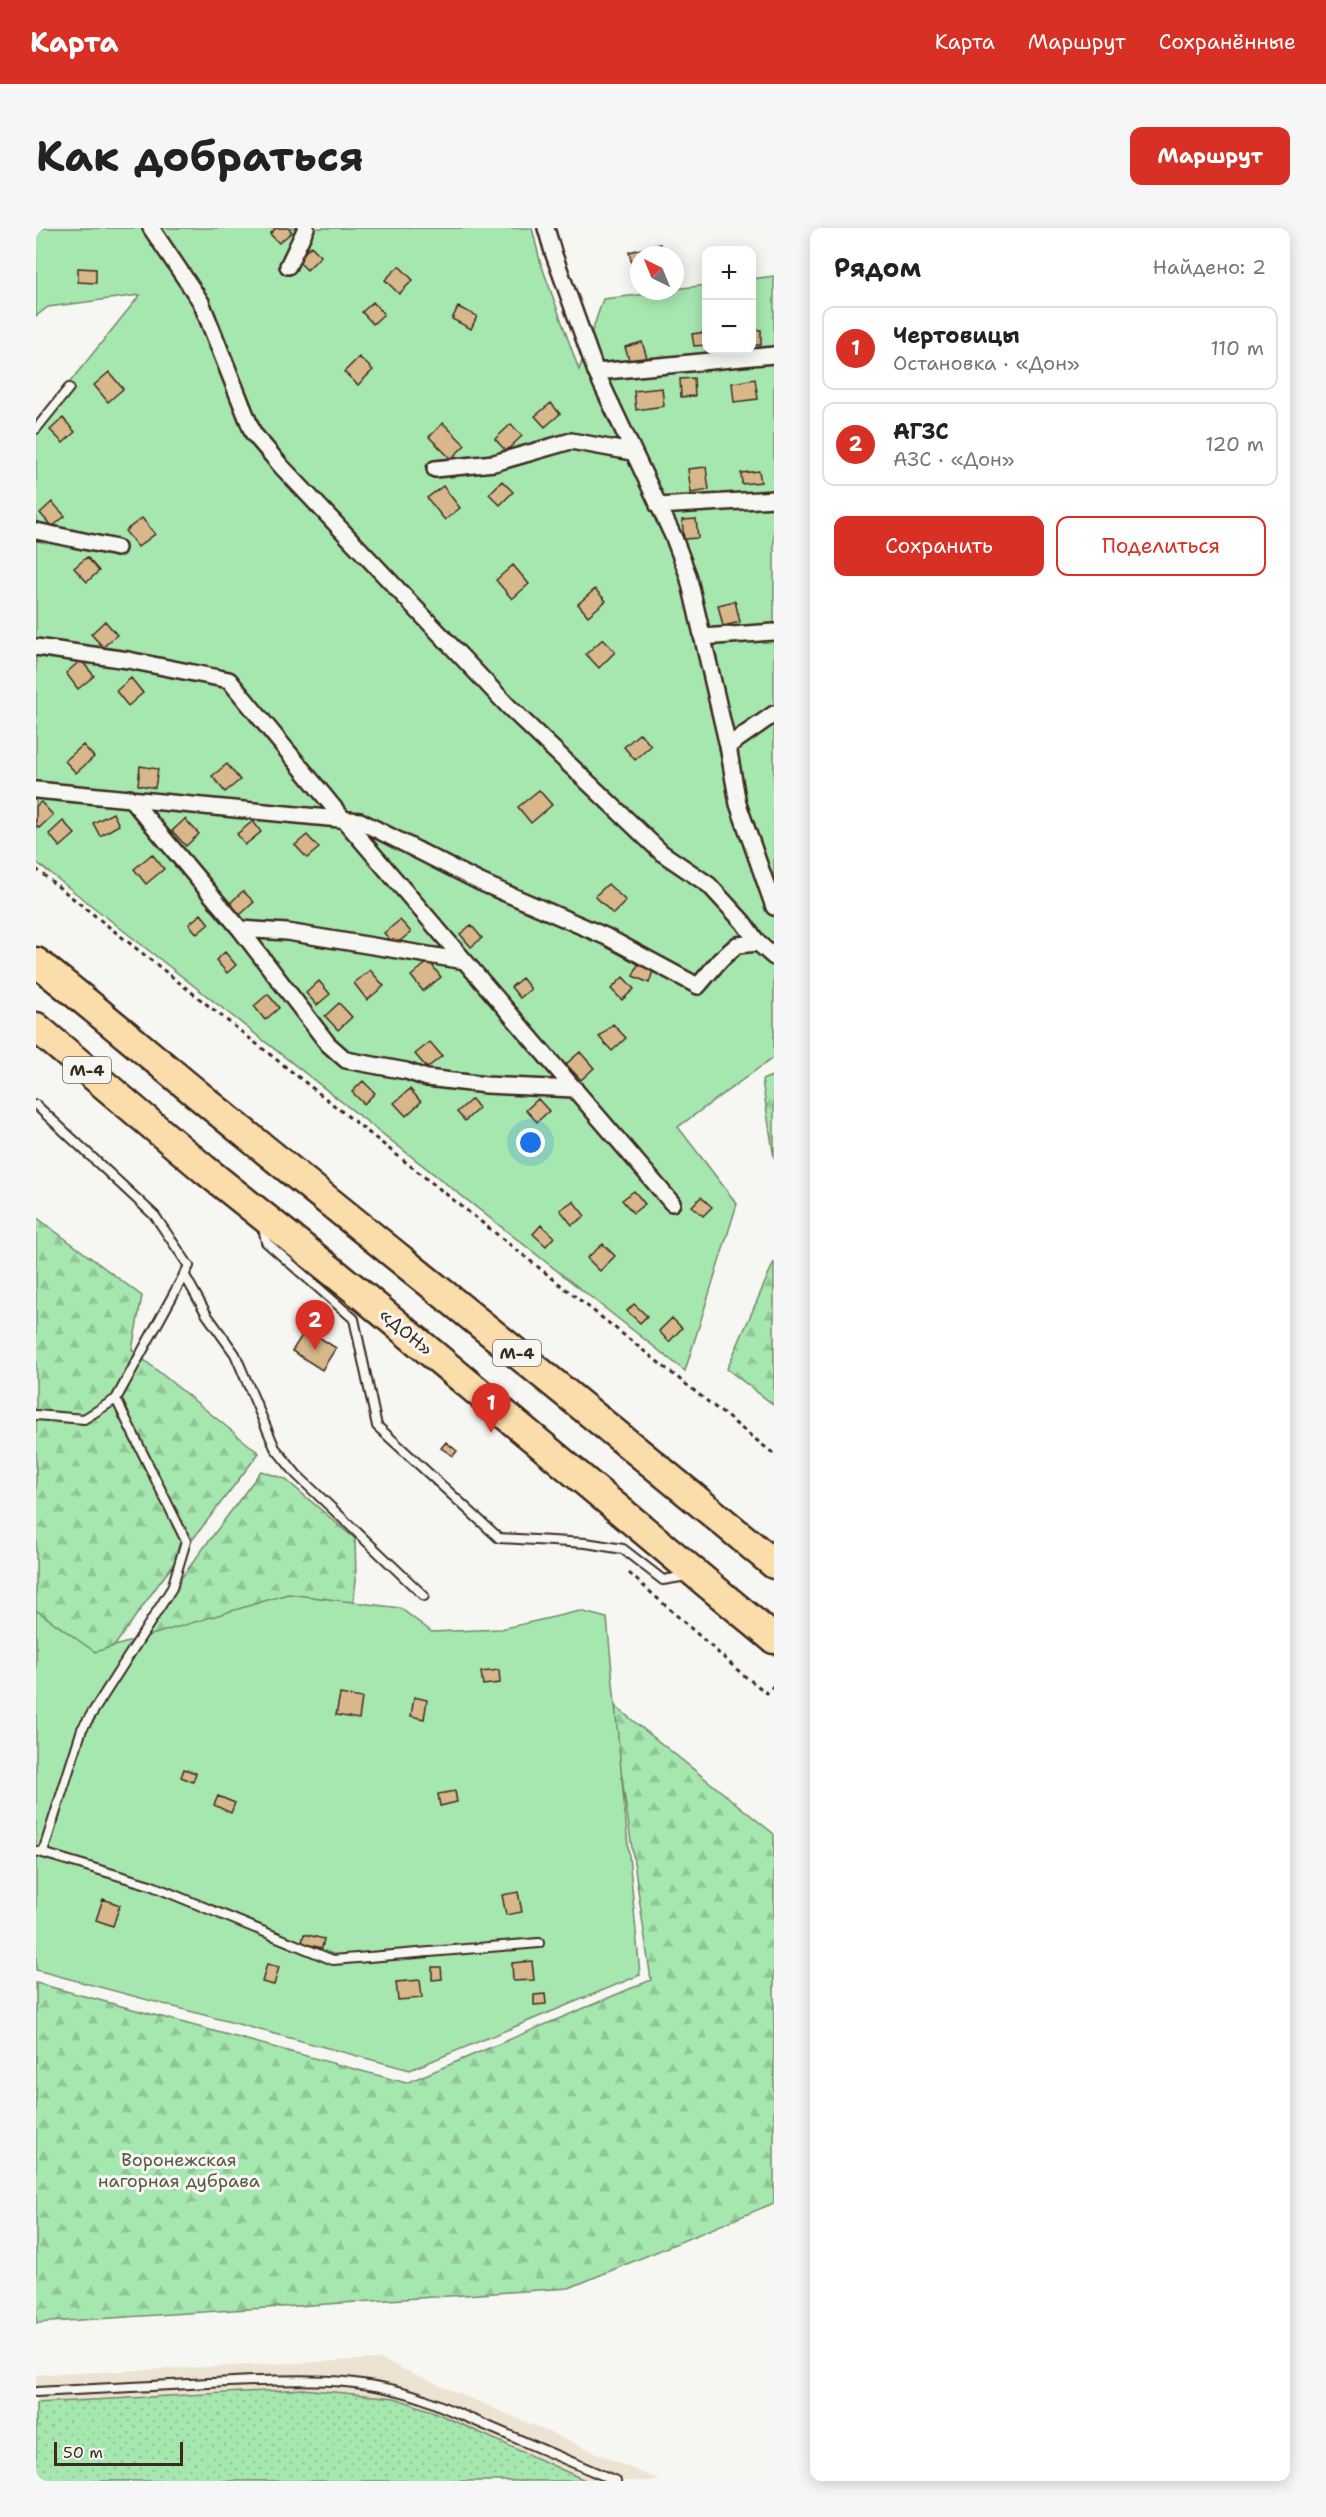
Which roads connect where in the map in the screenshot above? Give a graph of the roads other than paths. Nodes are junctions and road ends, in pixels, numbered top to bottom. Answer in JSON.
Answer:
{"nodes":[{"id":1,"x":151,"y":228,"type":"edge"},
{"id":2,"x":306,"y":228,"type":"edge"},
{"id":3,"x":546,"y":228,"type":"edge"},
{"id":4,"x":288,"y":266,"type":"dead end"},
{"id":5,"x":774,"y":355,"type":"edge"},
{"id":6,"x":596,"y":372,"type":"junction"},
{"id":7,"x":69,"y":388,"type":"dead end"},
{"id":8,"x":36,"y":429,"type":"edge"},
{"id":9,"x":632,"y":452,"type":"junction"},
{"id":10,"x":435,"y":469,"type":"dead end"},
{"id":11,"x":774,"y":499,"type":"edge"},
{"id":12,"x":658,"y":506,"type":"junction"},
{"id":13,"x":36,"y":531,"type":"edge"},
{"id":14,"x":117,"y":548,"type":"dead end"},
{"id":15,"x":774,"y":632,"type":"edge"},
{"id":16,"x":702,"y":637,"type":"junction"},
{"id":17,"x":36,"y":647,"type":"edge"},
{"id":18,"x":774,"y":714,"type":"edge"},
{"id":19,"x":728,"y":746,"type":"junction"},
{"id":20,"x":36,"y":790,"type":"edge"},
{"id":21,"x":130,"y":798,"type":"junction"},
{"id":22,"x":344,"y":820,"type":"junction"},
{"id":23,"x":774,"y":907,"type":"edge"},
{"id":24,"x":240,"y":929,"type":"junction"},
{"id":25,"x":758,"y":943,"type":"junction"},
{"id":26,"x":774,"y":957,"type":"edge"},
{"id":27,"x":465,"y":961,"type":"junction"},
{"id":28,"x":36,"y":962,"type":"edge"},
{"id":29,"x":36,"y":1027,"type":"edge"},
{"id":30,"x":575,"y":1089,"type":"junction"},
{"id":31,"x":36,"y":1105,"type":"edge"},
{"id":32,"x":672,"y":1203,"type":"dead end"},
{"id":33,"x":259,"y":1211,"type":"junction"},
{"id":34,"x":184,"y":1274,"type":"junction"},
{"id":35,"x":116,"y":1399,"type":"junction"},
{"id":36,"x":36,"y":1416,"type":"edge"},
{"id":37,"x":774,"y":1564,"type":"edge"},
{"id":38,"x":697,"y":1575,"type":"junction"},
{"id":39,"x":424,"y":1596,"type":"dead end"},
{"id":40,"x":774,"y":1639,"type":"edge"},
{"id":41,"x":39,"y":1852,"type":"edge"},
{"id":42,"x":539,"y":1943,"type":"dead end"},
{"id":43,"x":36,"y":2392,"type":"edge"},
{"id":44,"x":616,"y":2481,"type":"edge"}],
"edges":[{"from":1,"to":25,"type":"street"},
{"from":2,"to":4,"type":"street"},
{"from":3,"to":6,"type":"street"},
{"from":5,"to":6,"type":"street"},
{"from":6,"to":9,"type":"street"},
{"from":7,"to":8,"type":"lane"},
{"from":9,"to":10,"type":"street"},
{"from":9,"to":12,"type":"street"},
{"from":11,"to":12,"type":"street"},
{"from":12,"to":16,"type":"street"},
{"from":13,"to":14,"type":"street"},
{"from":15,"to":16,"type":"street"},
{"from":16,"to":19,"type":"street"},
{"from":17,"to":22,"type":"street"},
{"from":18,"to":19,"type":"street"},
{"from":19,"to":23,"type":"street"},
{"from":20,"to":21,"type":"street"},
{"from":21,"to":22,"type":"street"},
{"from":21,"to":24,"type":"street"},
{"from":22,"to":25,"type":"street"},
{"from":22,"to":27,"type":"street"},
{"from":24,"to":27,"type":"street"},
{"from":24,"to":30,"type":"street"},
{"from":25,"to":26,"type":"street"},
{"from":27,"to":30,"type":"street"},
{"from":28,"to":37,"type":"highway","number":"М-4"},
{"from":29,"to":33,"type":"highway","name":"«ДОН»","number":"М-4"},
{"from":30,"to":32,"type":"street"},
{"from":31,"to":34,"type":"lane"},
{"from":33,"to":38,"type":"highway","name":"«ДОН»","number":"М-4"},
{"from":33,"to":38,"type":"lane"},
{"from":34,"to":35,"type":"lane"},
{"from":34,"to":39,"type":"lane"},
{"from":35,"to":36,"type":"lane"},
{"from":35,"to":41,"type":"lane"},
{"from":38,"to":40,"type":"highway","name":"«ДОН»","number":"М-4"},
{"from":41,"to":42,"type":"lane"},
{"from":43,"to":44,"type":"lane"}]}
